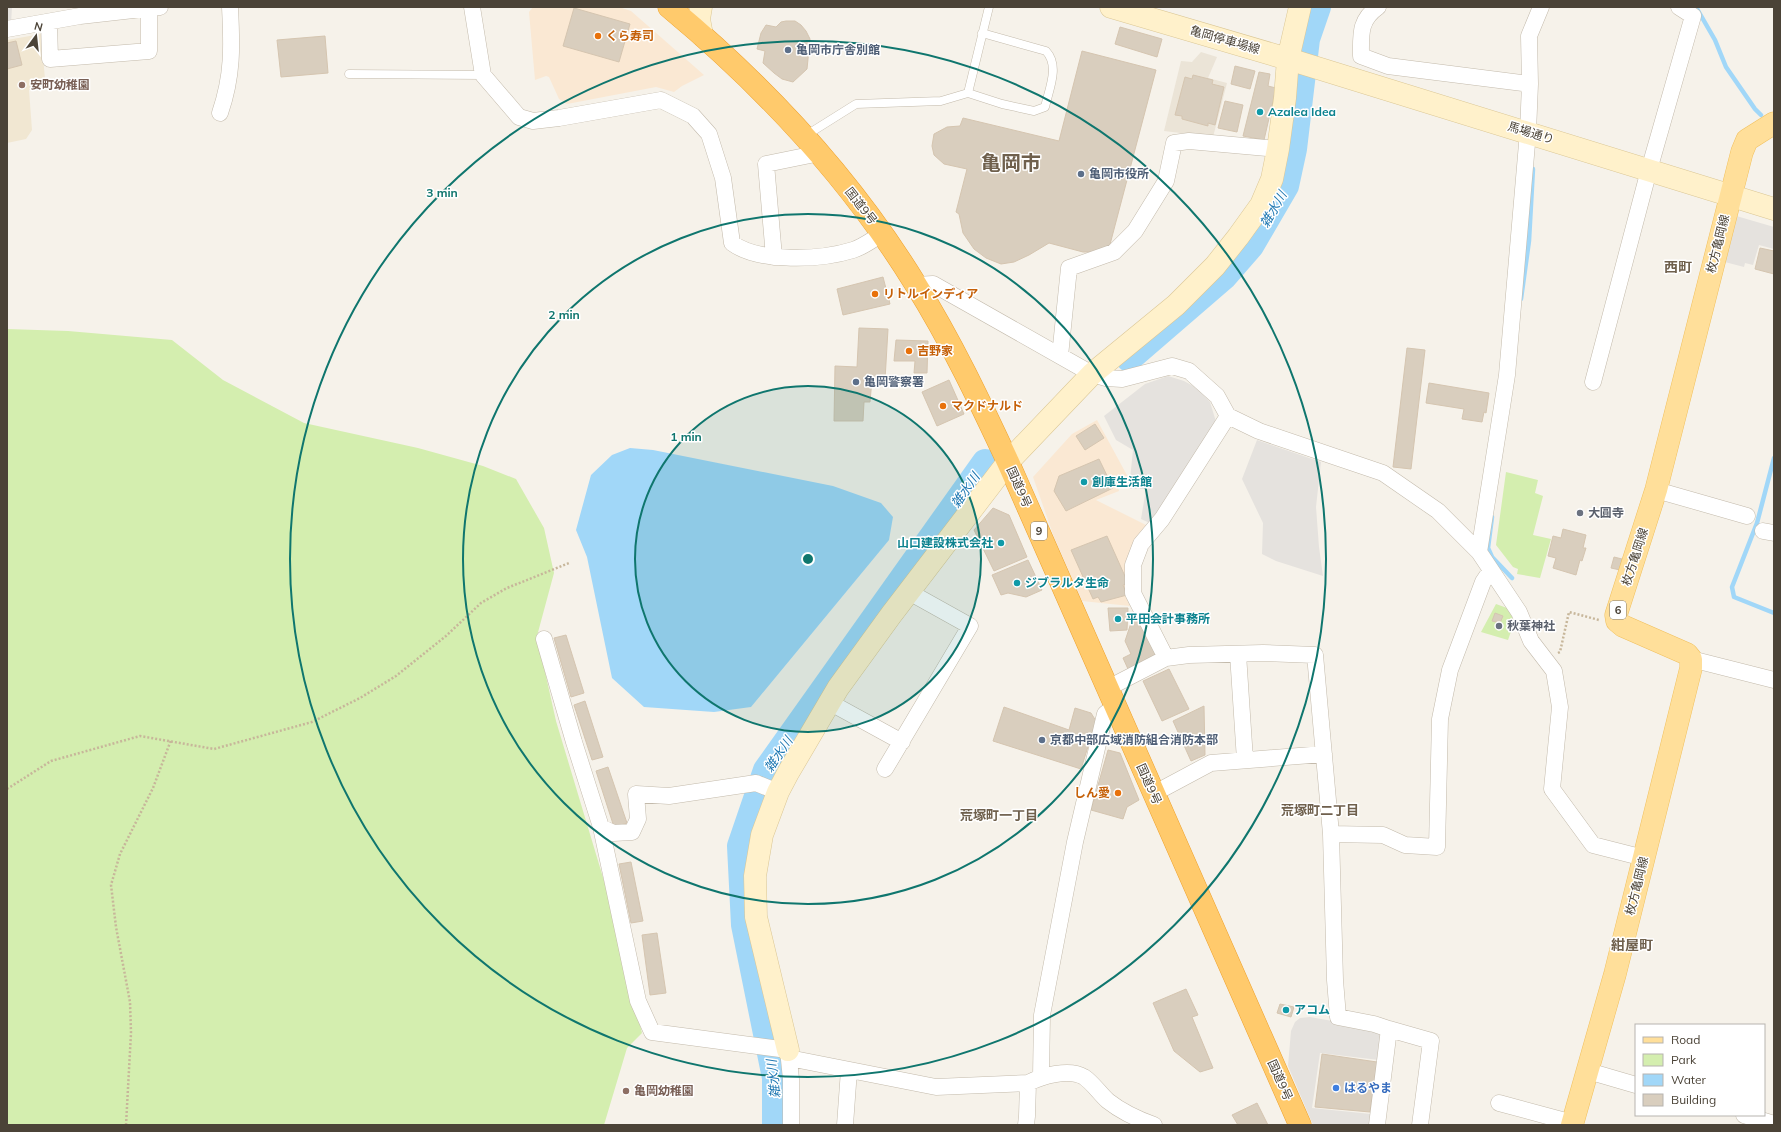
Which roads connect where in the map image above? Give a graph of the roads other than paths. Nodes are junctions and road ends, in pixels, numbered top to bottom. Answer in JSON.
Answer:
{"nodes":[{"id":1,"x":230,"y":7,"type":"edge"},
{"id":2,"x":472,"y":7,"type":"edge"},
{"id":3,"x":669,"y":7,"type":"edge"},
{"id":4,"x":701,"y":7,"type":"edge"},
{"id":5,"x":989,"y":7,"type":"edge"},
{"id":6,"x":1111,"y":7,"type":"edge"},
{"id":7,"x":1300,"y":7,"type":"edge"},
{"id":8,"x":1378,"y":7,"type":"edge"},
{"id":9,"x":1541,"y":7,"type":"edge"},
{"id":10,"x":1679,"y":7,"type":"edge"},
{"id":11,"x":155,"y":8,"type":"edge"},
{"id":12,"x":50,"y":22,"type":"junction"},
{"id":13,"x":7,"y":29,"type":"edge"},
{"id":14,"x":982,"y":33,"type":"junction"},
{"id":15,"x":702,"y":35,"type":"junction"},
{"id":16,"x":1293,"y":60,"type":"junction"},
{"id":17,"x":348,"y":74,"type":"dead end"},
{"id":18,"x":483,"y":75,"type":"junction"},
{"id":19,"x":1530,"y":84,"type":"junction"},
{"id":20,"x":968,"y":93,"type":"junction"},
{"id":21,"x":220,"y":113,"type":"dead end"},
{"id":22,"x":1774,"y":123,"type":"edge"},
{"id":23,"x":1528,"y":132,"type":"junction"},
{"id":24,"x":804,"y":136,"type":"junction"},
{"id":25,"x":1278,"y":149,"type":"junction"},
{"id":26,"x":820,"y":153,"type":"junction"},
{"id":27,"x":1650,"y":170,"type":"junction"},
{"id":28,"x":1731,"y":195,"type":"junction"},
{"id":29,"x":1774,"y":209,"type":"edge"},
{"id":30,"x":882,"y":234,"type":"junction"},
{"id":31,"x":774,"y":257,"type":"junction"},
{"id":32,"x":916,"y":285,"type":"junction"},
{"id":33,"x":1060,"y":356,"type":"junction"},
{"id":34,"x":1092,"y":374,"type":"junction"},
{"id":35,"x":1593,"y":382,"type":"dead end"},
{"id":36,"x":1228,"y":416,"type":"junction"},
{"id":37,"x":1008,"y":462,"type":"junction"},
{"id":38,"x":1656,"y":490,"type":"junction"},
{"id":39,"x":1747,"y":516,"type":"dead end"},
{"id":40,"x":1479,"y":552,"type":"junction"},
{"id":41,"x":1491,"y":570,"type":"junction"},
{"id":42,"x":909,"y":592,"type":"junction"},
{"id":43,"x":544,"y":640,"type":"dead end"},
{"id":44,"x":1238,"y":654,"type":"junction"},
{"id":45,"x":1166,"y":658,"type":"junction"},
{"id":46,"x":1691,"y":659,"type":"junction"},
{"id":47,"x":1774,"y":680,"type":"edge"},
{"id":48,"x":1112,"y":697,"type":"junction"},
{"id":49,"x":829,"y":702,"type":"junction"},
{"id":50,"x":902,"y":742,"type":"junction"},
{"id":51,"x":1324,"y":754,"type":"junction"},
{"id":52,"x":1245,"y":760,"type":"junction"},
{"id":53,"x":885,"y":770,"type":"dead end"},
{"id":54,"x":778,"y":792,"type":"junction"},
{"id":55,"x":1153,"y":794,"type":"junction"},
{"id":56,"x":601,"y":827,"type":"junction"},
{"id":57,"x":1331,"y":834,"type":"junction"},
{"id":58,"x":1644,"y":858,"type":"junction"},
{"id":59,"x":1389,"y":1029,"type":"junction"},
{"id":60,"x":788,"y":1054,"type":"junction"},
{"id":61,"x":849,"y":1070,"type":"junction"},
{"id":62,"x":1588,"y":1071,"type":"junction"},
{"id":63,"x":1034,"y":1080,"type":"junction"},
{"id":64,"x":1635,"y":1085,"type":"edge"},
{"id":65,"x":1499,"y":1103,"type":"dead end"},
{"id":66,"x":1749,"y":1116,"type":"edge"},
{"id":67,"x":1773,"y":1121,"type":"edge"},
{"id":68,"x":1572,"y":1124,"type":"edge"},
{"id":69,"x":791,"y":1125,"type":"edge"},
{"id":70,"x":844,"y":1125,"type":"edge"},
{"id":71,"x":1026,"y":1125,"type":"edge"},
{"id":72,"x":1154,"y":1125,"type":"edge"},
{"id":73,"x":1300,"y":1125,"type":"edge"},
{"id":74,"x":1377,"y":1125,"type":"edge"},
{"id":75,"x":1420,"y":1125,"type":"edge"}],
"edges":[{"from":1,"to":21,"type":"street"},
{"from":2,"to":18,"type":"street"},
{"from":3,"to":15,"type":"highway","name":"国道9号","number":"9"},
{"from":4,"to":15,"type":"street"},
{"from":5,"to":14,"type":"lane"},
{"from":6,"to":16,"type":"street","name":"亀岡停車場線"},
{"from":7,"to":16,"type":"street"},
{"from":8,"to":19,"type":"street"},
{"from":9,"to":19,"type":"street"},
{"from":10,"to":27,"type":"street"},
{"from":11,"to":12,"type":"street"},
{"from":11,"to":12,"type":"street"},
{"from":12,"to":13,"type":"street"},
{"from":14,"to":20,"type":"lane"},
{"from":14,"to":20,"type":"lane"},
{"from":15,"to":24,"type":"highway","name":"国道9号","number":"9"},
{"from":16,"to":23,"type":"street","name":"馬場通り"},
{"from":16,"to":25,"type":"street"},
{"from":17,"to":18,"type":"lane"},
{"from":18,"to":31,"type":"street"},
{"from":19,"to":23,"type":"street"},
{"from":20,"to":24,"type":"lane"},
{"from":22,"to":28,"type":"main road","name":"枚方亀岡線","number":"6"},
{"from":23,"to":27,"type":"street","name":"馬場通り"},
{"from":23,"to":40,"type":"street"},
{"from":24,"to":26,"type":"highway","name":"国道9号","number":"9"},
{"from":25,"to":33,"type":"street"},
{"from":25,"to":34,"type":"street"},
{"from":26,"to":30,"type":"highway","name":"国道9号","number":"9"},
{"from":26,"to":31,"type":"street"},
{"from":27,"to":28,"type":"street","name":"馬場通り"},
{"from":27,"to":35,"type":"street"},
{"from":28,"to":29,"type":"street","name":"馬場通り"},
{"from":28,"to":38,"type":"main road","name":"枚方亀岡線","number":"6"},
{"from":30,"to":31,"type":"street"},
{"from":30,"to":32,"type":"highway","name":"国道9号","number":"9"},
{"from":32,"to":33,"type":"street"},
{"from":32,"to":37,"type":"highway","name":"国道9号","number":"9"},
{"from":33,"to":34,"type":"street"},
{"from":34,"to":36,"type":"street"},
{"from":34,"to":37,"type":"street"},
{"from":36,"to":40,"type":"street"},
{"from":36,"to":45,"type":"street"},
{"from":37,"to":42,"type":"street"},
{"from":37,"to":48,"type":"highway","name":"国道9号","number":"9"},
{"from":38,"to":39,"type":"street"},
{"from":38,"to":46,"type":"main road","name":"枚方亀岡線","number":"6"},
{"from":40,"to":41,"type":"street"},
{"from":41,"to":57,"type":"street"},
{"from":41,"to":58,"type":"street"},
{"from":42,"to":49,"type":"street"},
{"from":42,"to":50,"type":"street"},
{"from":43,"to":56,"type":"street"},
{"from":44,"to":45,"type":"street"},
{"from":44,"to":51,"type":"street"},
{"from":44,"to":52,"type":"street"},
{"from":45,"to":48,"type":"street"},
{"from":46,"to":47,"type":"street"},
{"from":46,"to":58,"type":"main road","name":"枚方亀岡線"},
{"from":48,"to":55,"type":"highway","name":"国道9号","number":"9"},
{"from":48,"to":63,"type":"street"},
{"from":49,"to":50,"type":"street"},
{"from":49,"to":54,"type":"street"},
{"from":50,"to":53,"type":"street"},
{"from":51,"to":52,"type":"street"},
{"from":51,"to":57,"type":"street"},
{"from":52,"to":55,"type":"street"},
{"from":54,"to":56,"type":"street"},
{"from":54,"to":60,"type":"street"},
{"from":55,"to":73,"type":"highway","name":"国道9号","number":"9"},
{"from":56,"to":60,"type":"street"},
{"from":57,"to":59,"type":"street"},
{"from":58,"to":62,"type":"main road","name":"枚方亀岡線"},
{"from":59,"to":74,"type":"street"},
{"from":59,"to":75,"type":"street"},
{"from":60,"to":61,"type":"street"},
{"from":60,"to":69,"type":"street"},
{"from":61,"to":63,"type":"street"},
{"from":61,"to":70,"type":"street"},
{"from":62,"to":64,"type":"street"},
{"from":62,"to":68,"type":"main road","name":"枚方亀岡線"},
{"from":63,"to":71,"type":"street"},
{"from":63,"to":72,"type":"street"},
{"from":65,"to":68,"type":"street"},
{"from":66,"to":67,"type":"street"}]}
